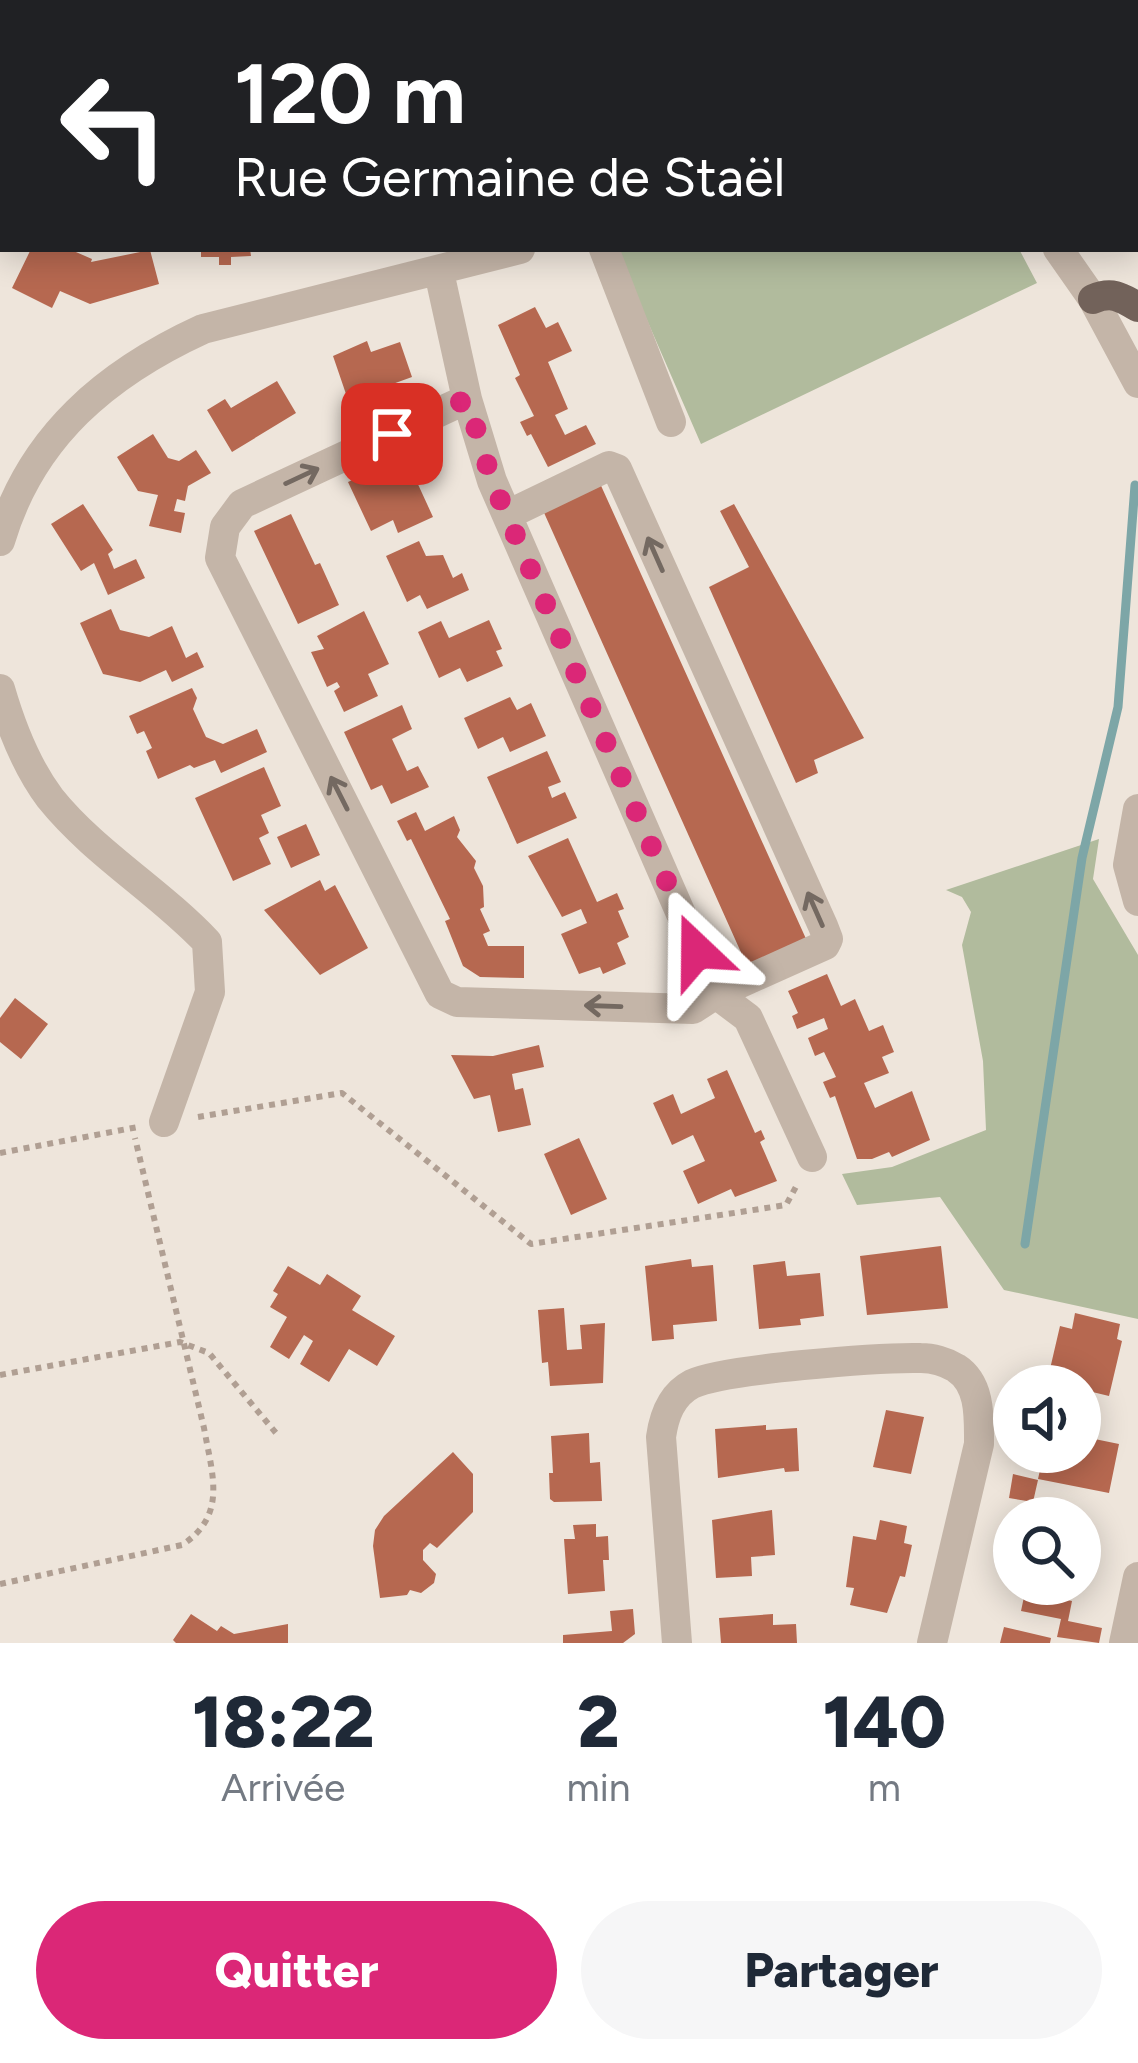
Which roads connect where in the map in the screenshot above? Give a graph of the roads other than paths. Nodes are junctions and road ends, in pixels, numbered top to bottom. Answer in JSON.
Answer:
{"nodes":[{"id":1,"x":509,"y":252,"type":"edge"},
{"id":2,"x":605,"y":252,"type":"edge"},
{"id":3,"x":1060,"y":252,"type":"edge"},
{"id":4,"x":439,"y":272,"type":"junction"},
{"id":5,"x":1094,"y":299,"type":"junction"},
{"id":6,"x":1138,"y":307,"type":"edge"},
{"id":7,"x":1138,"y":382,"type":"edge"},
{"id":8,"x":467,"y":399,"type":"junction"},
{"id":9,"x":671,"y":422,"type":"dead end"},
{"id":10,"x":507,"y":515,"type":"junction"},
{"id":11,"x":0,"y":541,"type":"edge"},
{"id":12,"x":0,"y":689,"type":"edge"},
{"id":13,"x":1138,"y":809,"type":"edge"},
{"id":14,"x":1138,"y":902,"type":"edge"},
{"id":15,"x":716,"y":994,"type":"junction"},
{"id":16,"x":164,"y":1123,"type":"dead end"},
{"id":17,"x":812,"y":1157,"type":"road end"},
{"id":18,"x":1138,"y":1577,"type":"edge"},
{"id":19,"x":676,"y":1643,"type":"edge"},
{"id":20,"x":932,"y":1643,"type":"edge"},
{"id":21,"x":1124,"y":1643,"type":"edge"}],
"edges":[{"from":1,"to":4,"type":"street"},
{"from":2,"to":9,"type":"street"},
{"from":3,"to":5,"type":"street"},
{"from":4,"to":8,"type":"street"},
{"from":4,"to":11,"type":"street"},
{"from":5,"to":6,"type":"main road"},
{"from":5,"to":7,"type":"street"},
{"from":8,"to":10,"type":"street"},
{"from":15,"to":8,"type":"street","one_way":true},
{"from":10,"to":15,"type":"street"},
{"from":15,"to":10,"type":"street","one_way":true},
{"from":12,"to":16,"type":"street"},
{"from":13,"to":14,"type":"street"},
{"from":15,"to":17,"type":"street"},
{"from":18,"to":21,"type":"street"},
{"from":19,"to":20,"type":"street"}]}
